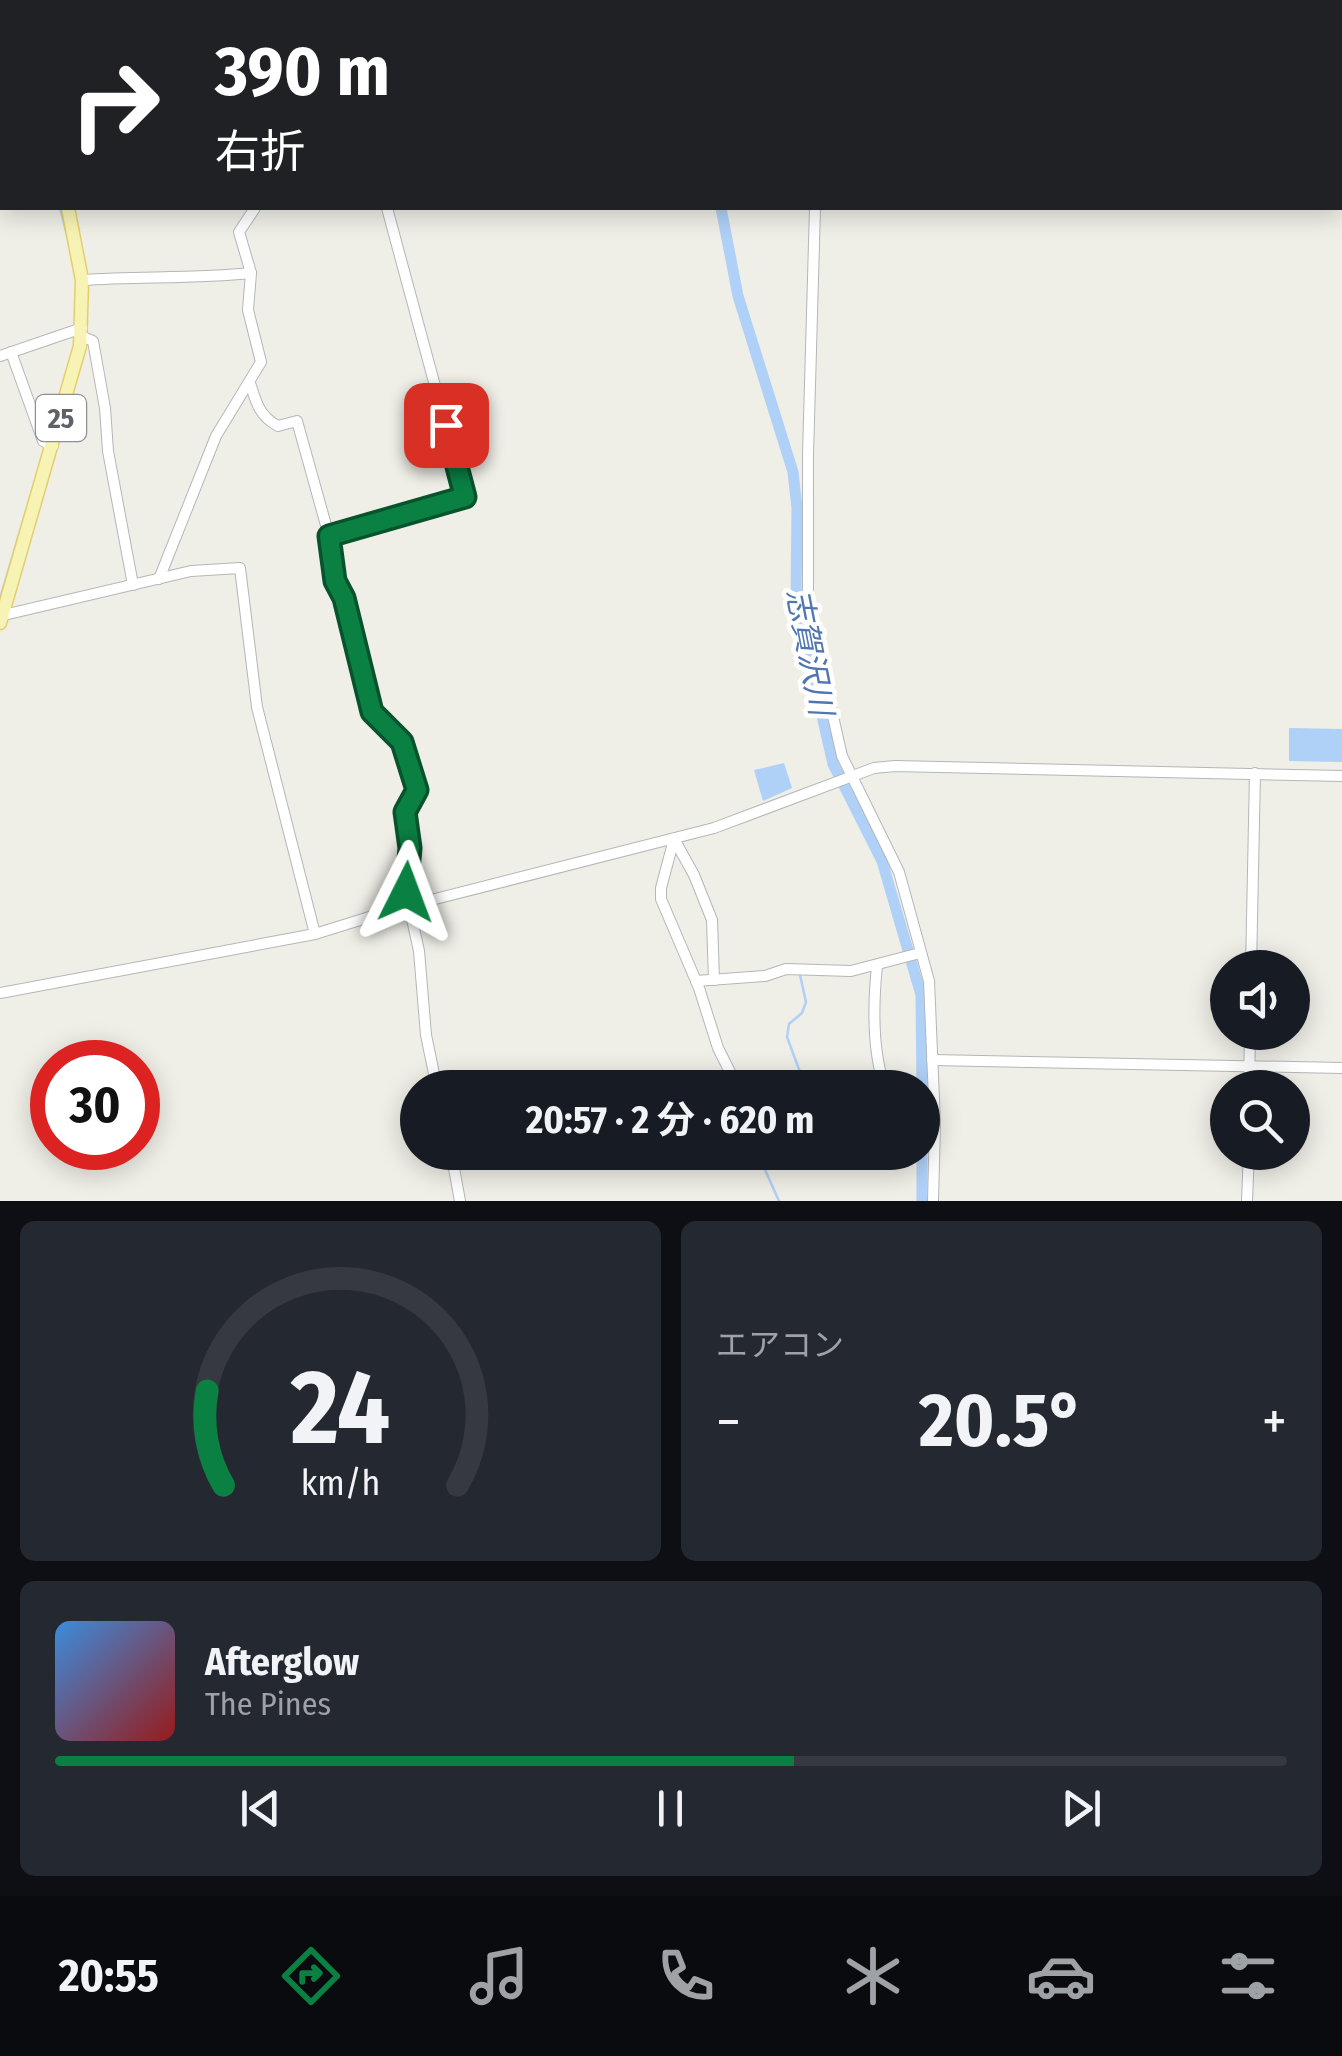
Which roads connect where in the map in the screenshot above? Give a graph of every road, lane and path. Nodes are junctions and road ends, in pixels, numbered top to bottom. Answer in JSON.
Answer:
{"nodes":[{"id":1,"x":68,"y":210,"type":"edge"},
{"id":2,"x":253,"y":210,"type":"edge"},
{"id":3,"x":387,"y":210,"type":"edge"},
{"id":4,"x":814,"y":210,"type":"edge"},
{"id":5,"x":251,"y":272,"type":"junction"},
{"id":6,"x":82,"y":280,"type":"junction"},
{"id":7,"x":82,"y":332,"type":"junction"},
{"id":8,"x":6,"y":354,"type":"edge"},
{"id":9,"x":250,"y":383,"type":"junction"},
{"id":10,"x":53,"y":446,"type":"junction"},
{"id":11,"x":329,"y":536,"type":"junction"},
{"id":12,"x":158,"y":579,"type":"junction"},
{"id":13,"x":133,"y":585,"type":"junction"},
{"id":14,"x":1,"y":619,"type":"edge"},
{"id":15,"x":1255,"y":774,"type":"junction"},
{"id":16,"x":850,"y":776,"type":"junction"},
{"id":17,"x":1342,"y":776,"type":"edge"},
{"id":18,"x":674,"y":839,"type":"junction"},
{"id":19,"x":408,"y":906,"type":"junction"},
{"id":20,"x":316,"y":934,"type":"junction"},
{"id":21,"x":1251,"y":950,"type":"edge"},
{"id":22,"x":920,"y":954,"type":"junction"},
{"id":23,"x":877,"y":966,"type":"junction"},
{"id":24,"x":714,"y":980,"type":"junction"},
{"id":25,"x":696,"y":981,"type":"junction"},
{"id":26,"x":0,"y":993,"type":"edge"},
{"id":27,"x":1250,"y":1050,"type":"edge"},
{"id":28,"x":932,"y":1060,"type":"junction"},
{"id":29,"x":1250,"y":1066,"type":"junction"},
{"id":30,"x":1342,"y":1068,"type":"edge"},
{"id":31,"x":433,"y":1070,"type":"edge"},
{"id":32,"x":729,"y":1070,"type":"edge"},
{"id":33,"x":879,"y":1070,"type":"edge"},
{"id":34,"x":1250,"y":1070,"type":"edge"},
{"id":35,"x":454,"y":1170,"type":"edge"},
{"id":36,"x":1249,"y":1170,"type":"edge"},
{"id":37,"x":460,"y":1201,"type":"edge"},
{"id":38,"x":933,"y":1201,"type":"edge"},
{"id":39,"x":1248,"y":1201,"type":"edge"}],
"edges":[{"from":1,"to":6,"type":"main road","number":"25"},
{"from":2,"to":5,"type":"street"},
{"from":3,"to":11,"type":"street"},
{"from":4,"to":16,"type":"street"},
{"from":5,"to":6,"type":"street"},
{"from":5,"to":9,"type":"street"},
{"from":6,"to":7,"type":"main road","number":"25"},
{"from":7,"to":8,"type":"street"},
{"from":7,"to":10,"type":"main road","number":"25"},
{"from":7,"to":13,"type":"street"},
{"from":8,"to":10,"type":"street"},
{"from":9,"to":11,"type":"street"},
{"from":9,"to":12,"type":"street"},
{"from":10,"to":14,"type":"main road","number":"25"},
{"from":11,"to":19,"type":"street"},
{"from":12,"to":13,"type":"street"},
{"from":12,"to":20,"type":"street"},
{"from":13,"to":14,"type":"street"},
{"from":15,"to":16,"type":"street"},
{"from":15,"to":17,"type":"street"},
{"from":15,"to":21,"type":"street"},
{"from":16,"to":18,"type":"street"},
{"from":16,"to":22,"type":"street"},
{"from":18,"to":19,"type":"street"},
{"from":18,"to":24,"type":"street"},
{"from":18,"to":25,"type":"street"},
{"from":19,"to":20,"type":"street"},
{"from":19,"to":31,"type":"street"},
{"from":20,"to":26,"type":"street"},
{"from":22,"to":23,"type":"street"},
{"from":22,"to":28,"type":"street"},
{"from":23,"to":24,"type":"street"},
{"from":23,"to":33,"type":"street"},
{"from":24,"to":25,"type":"street"},
{"from":25,"to":32,"type":"street"},
{"from":27,"to":29,"type":"street"},
{"from":28,"to":29,"type":"street"},
{"from":28,"to":38,"type":"street"},
{"from":29,"to":30,"type":"street"},
{"from":29,"to":34,"type":"street"},
{"from":35,"to":37,"type":"street"},
{"from":36,"to":39,"type":"street"}]}
